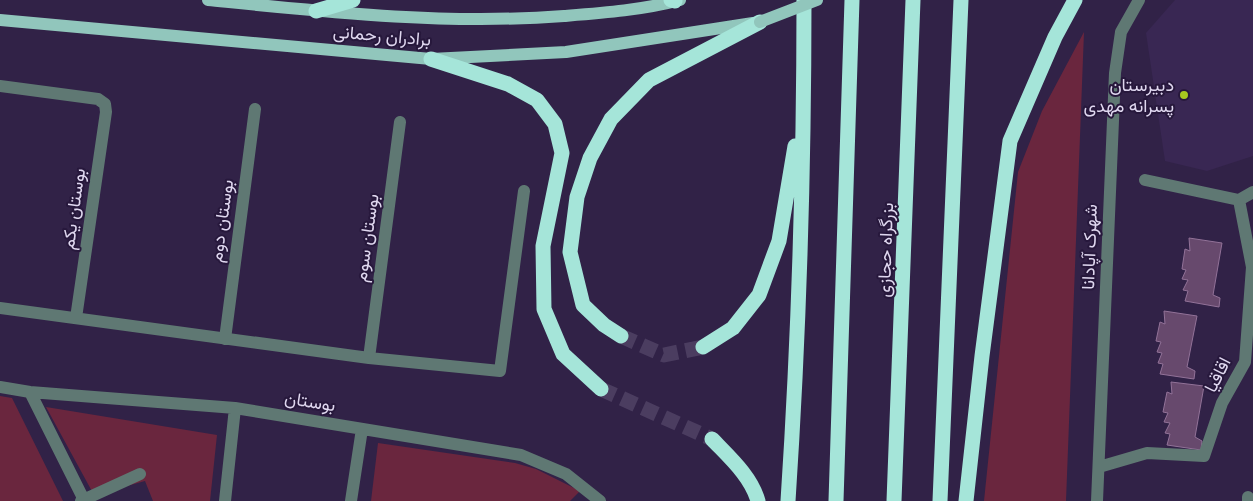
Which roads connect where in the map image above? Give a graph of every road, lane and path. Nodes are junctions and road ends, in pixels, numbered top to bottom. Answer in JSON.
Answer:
{"nodes":[{"id":1,"x":208,"y":0,"type":"edge"},
{"id":2,"x":352,"y":0,"type":"edge"},
{"id":3,"x":675,"y":0,"type":"edge"},
{"id":4,"x":804,"y":0,"type":"edge"},
{"id":5,"x":817,"y":0,"type":"edge"},
{"id":6,"x":852,"y":0,"type":"edge"},
{"id":7,"x":914,"y":0,"type":"edge"},
{"id":8,"x":961,"y":0,"type":"edge"},
{"id":9,"x":1075,"y":0,"type":"edge"},
{"id":10,"x":1139,"y":0,"type":"edge"},
{"id":11,"x":316,"y":11,"type":"junction"},
{"id":12,"x":0,"y":20,"type":"edge"},
{"id":13,"x":760,"y":22,"type":"junction"},
{"id":14,"x":430,"y":59,"type":"junction"},
{"id":15,"x":0,"y":86,"type":"edge"},
{"id":16,"x":804,"y":90,"type":"junction"},
{"id":17,"x":255,"y":109,"type":"dead end"},
{"id":18,"x":400,"y":122,"type":"dead end"},
{"id":19,"x":1145,"y":180,"type":"dead end"},
{"id":20,"x":524,"y":191,"type":"dead end"},
{"id":21,"x":1253,"y":192,"type":"edge"},
{"id":22,"x":1239,"y":200,"type":"junction"},
{"id":23,"x":0,"y":308,"type":"edge"},
{"id":24,"x":76,"y":318,"type":"junction"},
{"id":25,"x":621,"y":336,"type":"tunnel mouth"},
{"id":26,"x":224,"y":339,"type":"junction"},
{"id":27,"x":703,"y":347,"type":"tunnel mouth"},
{"id":28,"x":368,"y":358,"type":"junction"},
{"id":29,"x":0,"y":386,"type":"edge"},
{"id":30,"x":601,"y":390,"type":"tunnel mouth"},
{"id":31,"x":30,"y":392,"type":"junction"},
{"id":32,"x":235,"y":408,"type":"junction"},
{"id":33,"x":362,"y":429,"type":"junction"},
{"id":34,"x":712,"y":439,"type":"tunnel mouth"},
{"id":35,"x":1099,"y":467,"type":"junction"},
{"id":36,"x":140,"y":474,"type":"dead end"},
{"id":37,"x":82,"y":500,"type":"edge"},
{"id":38,"x":225,"y":501,"type":"edge"},
{"id":39,"x":351,"y":501,"type":"edge"},
{"id":40,"x":600,"y":501,"type":"edge"},
{"id":41,"x":758,"y":501,"type":"edge"},
{"id":42,"x":788,"y":501,"type":"edge"},
{"id":43,"x":836,"y":501,"type":"edge"},
{"id":44,"x":894,"y":501,"type":"edge"},
{"id":45,"x":940,"y":501,"type":"edge"},
{"id":46,"x":966,"y":501,"type":"edge"},
{"id":47,"x":1097,"y":501,"type":"edge"}],
"edges":[{"from":1,"to":11,"type":"main road","name":"برادران رحمانی"},
{"from":2,"to":11,"type":"highway"},
{"from":3,"to":11,"type":"main road","name":"برادران رحمانی"},
{"from":4,"to":16,"type":"highway"},
{"from":5,"to":13,"type":"main road","name":"برادران رحمانی","bridge":true},
{"from":6,"to":43,"type":"highway"},
{"from":7,"to":44,"type":"highway","name":"بزرگراه حجازی"},
{"from":8,"to":45,"type":"highway"},
{"from":9,"to":46,"type":"highway"},
{"from":10,"to":35,"type":"street","name":"شهرک آپادانا"},
{"from":12,"to":14,"type":"main road","name":"برادران رحمانی"},
{"from":13,"to":14,"type":"main road","name":"برادران رحمانی"},
{"from":13,"to":25,"type":"highway"},
{"from":14,"to":30,"type":"highway"},
{"from":15,"to":24,"type":"street","name":"بوستان یکم"},
{"from":16,"to":27,"type":"highway"},
{"from":16,"to":42,"type":"highway"},
{"from":17,"to":26,"type":"street","name":"بوستان دوم"},
{"from":18,"to":28,"type":"street","name":"بوستان سوم"},
{"from":19,"to":22,"type":"street"},
{"from":20,"to":28,"type":"street"},
{"from":21,"to":22,"type":"street"},
{"from":22,"to":35,"type":"street","name":"اقاقیا"},
{"from":23,"to":24,"type":"street"},
{"from":24,"to":26,"type":"street"},
{"from":26,"to":28,"type":"street"},
{"from":29,"to":31,"type":"street","name":"بوستان"},
{"from":31,"to":32,"type":"street","name":"بوستان"},
{"from":31,"to":37,"type":"street"},
{"from":32,"to":33,"type":"street","name":"بوستان"},
{"from":32,"to":38,"type":"street"},
{"from":33,"to":39,"type":"street"},
{"from":33,"to":40,"type":"street","name":"بوستان"},
{"from":34,"to":41,"type":"highway"},
{"from":35,"to":47,"type":"street","name":"شهرک آپادانا"},
{"from":36,"to":37,"type":"street"}]}
